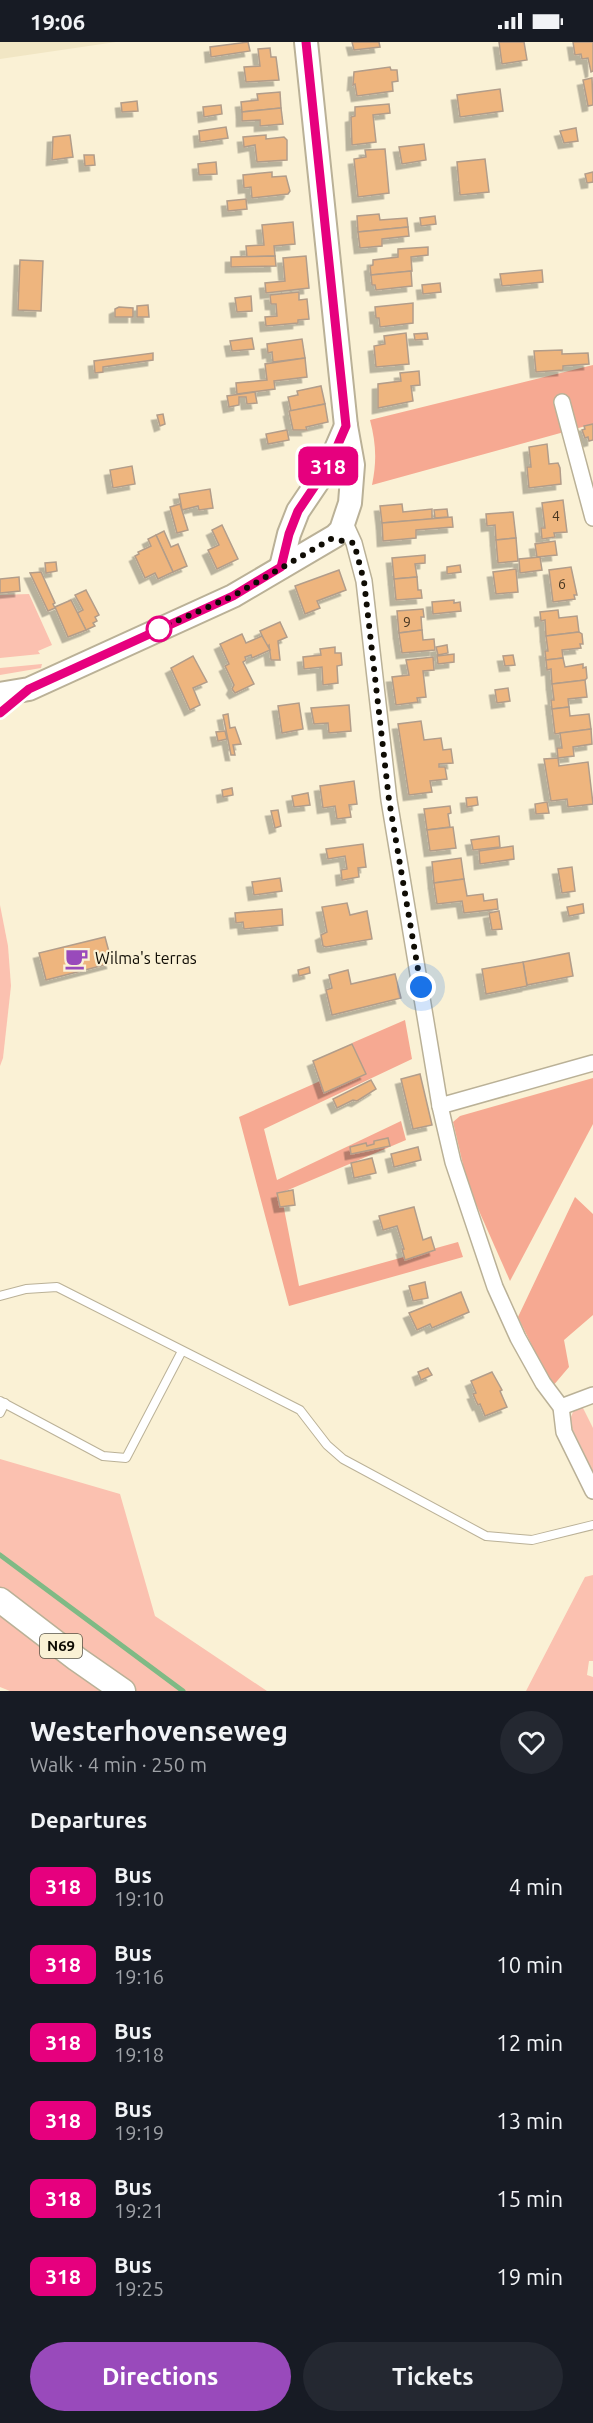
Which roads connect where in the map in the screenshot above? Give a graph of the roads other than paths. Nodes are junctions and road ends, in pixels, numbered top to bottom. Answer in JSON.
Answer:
{"nodes":[{"id":1,"x":306,"y":42,"type":"edge"},
{"id":2,"x":562,"y":402,"type":"dead end"},
{"id":3,"x":346,"y":426,"type":"junction"},
{"id":4,"x":316,"y":485,"type":"junction"},
{"id":5,"x":298,"y":511,"type":"junction"},
{"id":6,"x":347,"y":512,"type":"junction"},
{"id":7,"x":593,"y":518,"type":"edge"},
{"id":8,"x":331,"y":539,"type":"junction"},
{"id":9,"x":354,"y":543,"type":"junction"},
{"id":10,"x":281,"y":567,"type":"junction"},
{"id":11,"x":29,"y":689,"type":"junction"},
{"id":12,"x":0,"y":694,"type":"edge"},
{"id":13,"x":0,"y":713,"type":"edge"},
{"id":14,"x":593,"y":1063,"type":"edge"},
{"id":15,"x":440,"y":1106,"type":"junction"},
{"id":16,"x":0,"y":1296,"type":"edge"},
{"id":17,"x":182,"y":1351,"type":"junction"},
{"id":18,"x":593,"y":1395,"type":"edge"},
{"id":19,"x":2,"y":1402,"type":"edge"},
{"id":20,"x":561,"y":1407,"type":"junction"},
{"id":21,"x":0,"y":1413,"type":"edge"},
{"id":22,"x":593,"y":1491,"type":"edge"},
{"id":23,"x":593,"y":1525,"type":"edge"},
{"id":24,"x":0,"y":1600,"type":"edge"},
{"id":25,"x":123,"y":1691,"type":"edge"}],
"edges":[{"from":1,"to":3,"type":"street"},
{"from":2,"to":7,"type":"street"},
{"from":3,"to":4,"type":"street"},
{"from":3,"to":6,"type":"street"},
{"from":4,"to":5,"type":"street"},
{"from":4,"to":6,"type":"street"},
{"from":5,"to":8,"type":"street"},
{"from":5,"to":10,"type":"street"},
{"from":6,"to":8,"type":"street"},
{"from":6,"to":9,"type":"street"},
{"from":8,"to":9,"type":"street"},
{"from":8,"to":10,"type":"street"},
{"from":9,"to":15,"type":"street"},
{"from":10,"to":11,"type":"street"},
{"from":11,"to":12,"type":"street"},
{"from":11,"to":13,"type":"street"},
{"from":14,"to":15,"type":"street"},
{"from":15,"to":20,"type":"street"},
{"from":16,"to":17,"type":"lane"},
{"from":17,"to":19,"type":"lane"},
{"from":17,"to":23,"type":"lane"},
{"from":18,"to":20,"type":"street"},
{"from":19,"to":21,"type":"lane"},
{"from":20,"to":22,"type":"street"},
{"from":24,"to":25,"type":"main road","number":"N69"}]}
